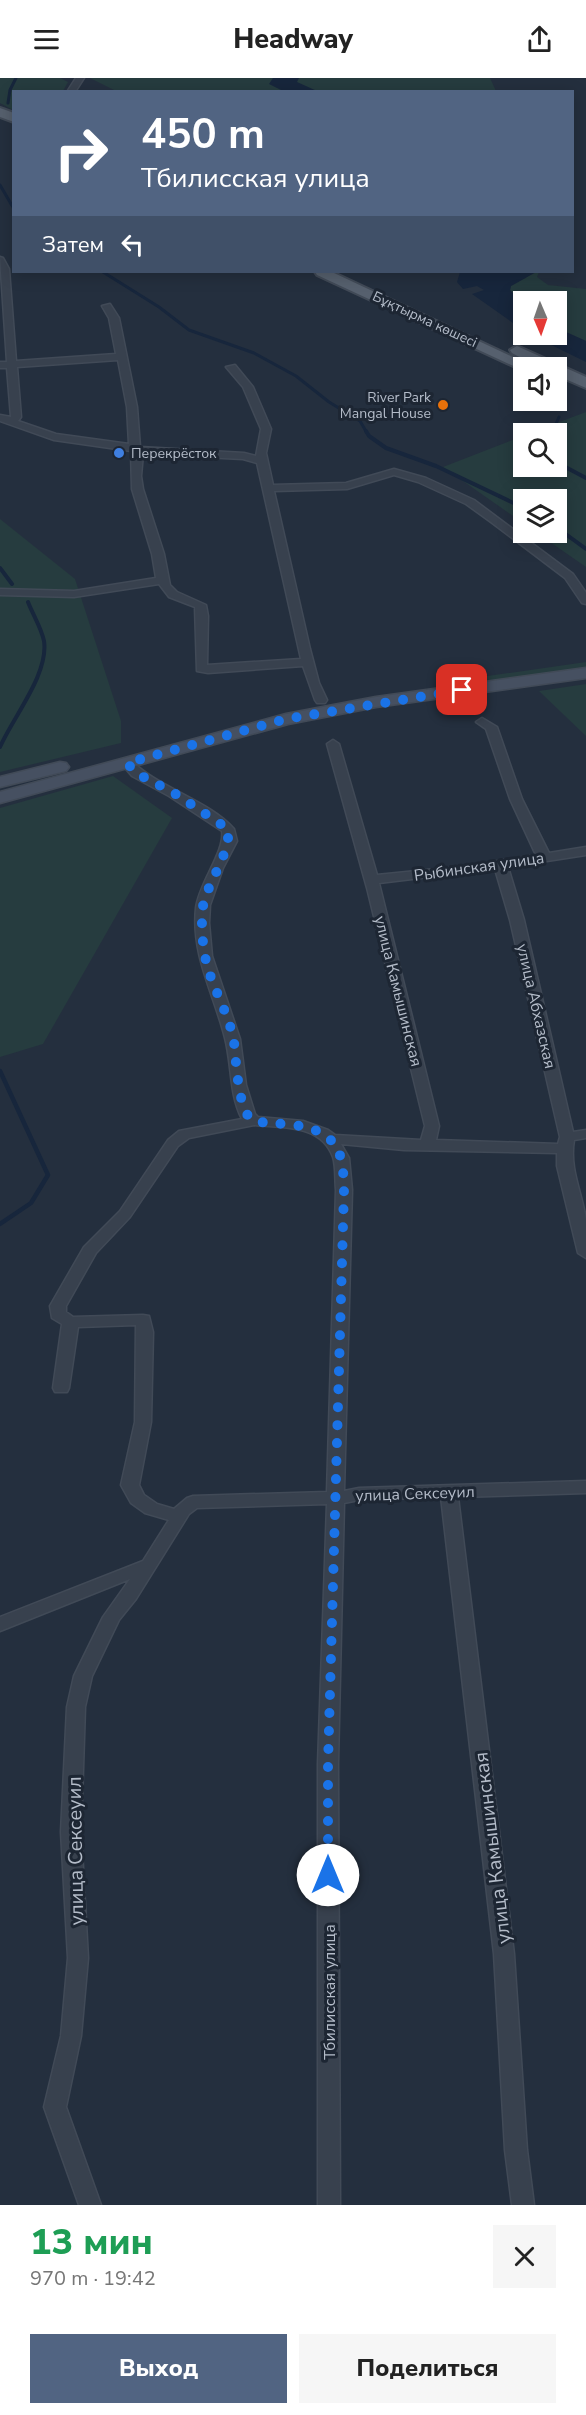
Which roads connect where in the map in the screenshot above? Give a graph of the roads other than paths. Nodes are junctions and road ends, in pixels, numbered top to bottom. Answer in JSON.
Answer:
{"nodes":[{"id":1,"x":2,"y":266,"type":"edge"},
{"id":2,"x":324,"y":273,"type":"edge"},
{"id":3,"x":349,"y":273,"type":"edge"},
{"id":4,"x":107,"y":306,"type":"dead end"},
{"id":5,"x":122,"y":357,"type":"junction"},
{"id":6,"x":531,"y":357,"type":"edge"},
{"id":7,"x":513,"y":361,"type":"edge"},
{"id":8,"x":0,"y":365,"type":"edge"},
{"id":9,"x":13,"y":365,"type":"junction"},
{"id":10,"x":231,"y":367,"type":"dead end"},
{"id":11,"x":567,"y":374,"type":"edge"},
{"id":12,"x":586,"y":383,"type":"edge"},
{"id":13,"x":567,"y":385,"type":"edge"},
{"id":14,"x":586,"y":394,"type":"edge"},
{"id":15,"x":0,"y":418,"type":"edge"},
{"id":16,"x":12,"y":422,"type":"junction"},
{"id":17,"x":135,"y":448,"type":"junction"},
{"id":18,"x":261,"y":461,"type":"junction"},
{"id":19,"x":268,"y":488,"type":"junction"},
{"id":20,"x":163,"y":580,"type":"junction"},
{"id":21,"x":0,"y":592,"type":"edge"},
{"id":22,"x":586,"y":601,"type":"edge"},
{"id":23,"x":586,"y":659,"type":"edge"},
{"id":24,"x":307,"y":662,"type":"junction"},
{"id":25,"x":586,"y":673,"type":"edge"},
{"id":26,"x":321,"y":700,"type":"junction"},
{"id":27,"x":482,"y":722,"type":"dead end"},
{"id":28,"x":333,"y":744,"type":"dead end"},
{"id":29,"x":127,"y":763,"type":"junction"},
{"id":30,"x":0,"y":782,"type":"edge"},
{"id":31,"x":0,"y":798,"type":"edge"},
{"id":32,"x":586,"y":851,"type":"edge"},
{"id":33,"x":544,"y":857,"type":"junction"},
{"id":34,"x":500,"y":864,"type":"junction"},
{"id":35,"x":372,"y":880,"type":"junction"},
{"id":36,"x":255,"y":1121,"type":"junction"},
{"id":37,"x":586,"y":1134,"type":"edge"},
{"id":38,"x":331,"y":1139,"type":"junction"},
{"id":39,"x":566,"y":1143,"type":"junction"},
{"id":40,"x":428,"y":1144,"type":"junction"},
{"id":41,"x":586,"y":1253,"type":"edge"},
{"id":42,"x":70,"y":1322,"type":"junction"},
{"id":43,"x":61,"y":1388,"type":"dead end"},
{"id":44,"x":586,"y":1487,"type":"edge"},
{"id":45,"x":449,"y":1492,"type":"junction"},
{"id":46,"x":336,"y":1498,"type":"junction"},
{"id":47,"x":178,"y":1516,"type":"junction"},
{"id":48,"x":149,"y":1565,"type":"junction"},
{"id":49,"x":0,"y":1624,"type":"edge"},
{"id":50,"x":90,"y":2205,"type":"edge"},
{"id":51,"x":329,"y":2205,"type":"edge"},
{"id":52,"x":523,"y":2205,"type":"edge"}],
"edges":[{"from":1,"to":9,"type":"street"},
{"from":2,"to":7,"type":"main road","name":"Бұқтырма көшесі"},
{"from":3,"to":6,"type":"main road","name":"Бұқтырма көшесі"},
{"from":4,"to":5,"type":"street"},
{"from":5,"to":9,"type":"street"},
{"from":5,"to":17,"type":"street"},
{"from":8,"to":9,"type":"street"},
{"from":9,"to":16,"type":"street"},
{"from":10,"to":18,"type":"street"},
{"from":11,"to":12,"type":"main road","name":"Бұқтырма көшесі"},
{"from":13,"to":14,"type":"main road"},
{"from":15,"to":16,"type":"street"},
{"from":16,"to":17,"type":"street"},
{"from":17,"to":18,"type":"street"},
{"from":17,"to":20,"type":"street"},
{"from":18,"to":19,"type":"street"},
{"from":19,"to":22,"type":"street"},
{"from":19,"to":24,"type":"street"},
{"from":20,"to":21,"type":"street"},
{"from":20,"to":24,"type":"street"},
{"from":23,"to":26,"type":"main road"},
{"from":24,"to":26,"type":"street"},
{"from":25,"to":29,"type":"main road"},
{"from":26,"to":30,"type":"main road"},
{"from":27,"to":33,"type":"street"},
{"from":28,"to":35,"type":"street","name":"улица Камышинская"},
{"from":29,"to":31,"type":"main road"},
{"from":29,"to":36,"type":"street"},
{"from":32,"to":33,"type":"street","name":"Рыбинская улица"},
{"from":33,"to":34,"type":"street","name":"Рыбинская улица"},
{"from":34,"to":35,"type":"street","name":"Рыбинская улица"},
{"from":34,"to":39,"type":"street","name":"улица Абхазская"},
{"from":35,"to":40,"type":"street","name":"улица Камышинская"},
{"from":36,"to":38,"type":"street"},
{"from":36,"to":42,"type":"street"},
{"from":37,"to":39,"type":"street"},
{"from":38,"to":40,"type":"street"},
{"from":38,"to":46,"type":"street","name":"Тбилисская улица"},
{"from":39,"to":40,"type":"street"},
{"from":39,"to":41,"type":"street","name":"улица Абхазская"},
{"from":42,"to":43,"type":"street"},
{"from":42,"to":47,"type":"street"},
{"from":44,"to":45,"type":"street","name":"улица Сексеуил"},
{"from":45,"to":46,"type":"street","name":"улица Сексеуил"},
{"from":45,"to":52,"type":"street","name":"улица Камышинская"},
{"from":46,"to":47,"type":"street","name":"улица Сексеуил"},
{"from":46,"to":51,"type":"street","name":"Тбилисская улица"},
{"from":47,"to":48,"type":"street","name":"улица Сексеуил"},
{"from":48,"to":49,"type":"street"},
{"from":48,"to":50,"type":"street","name":"улица Сексеуил"}]}
